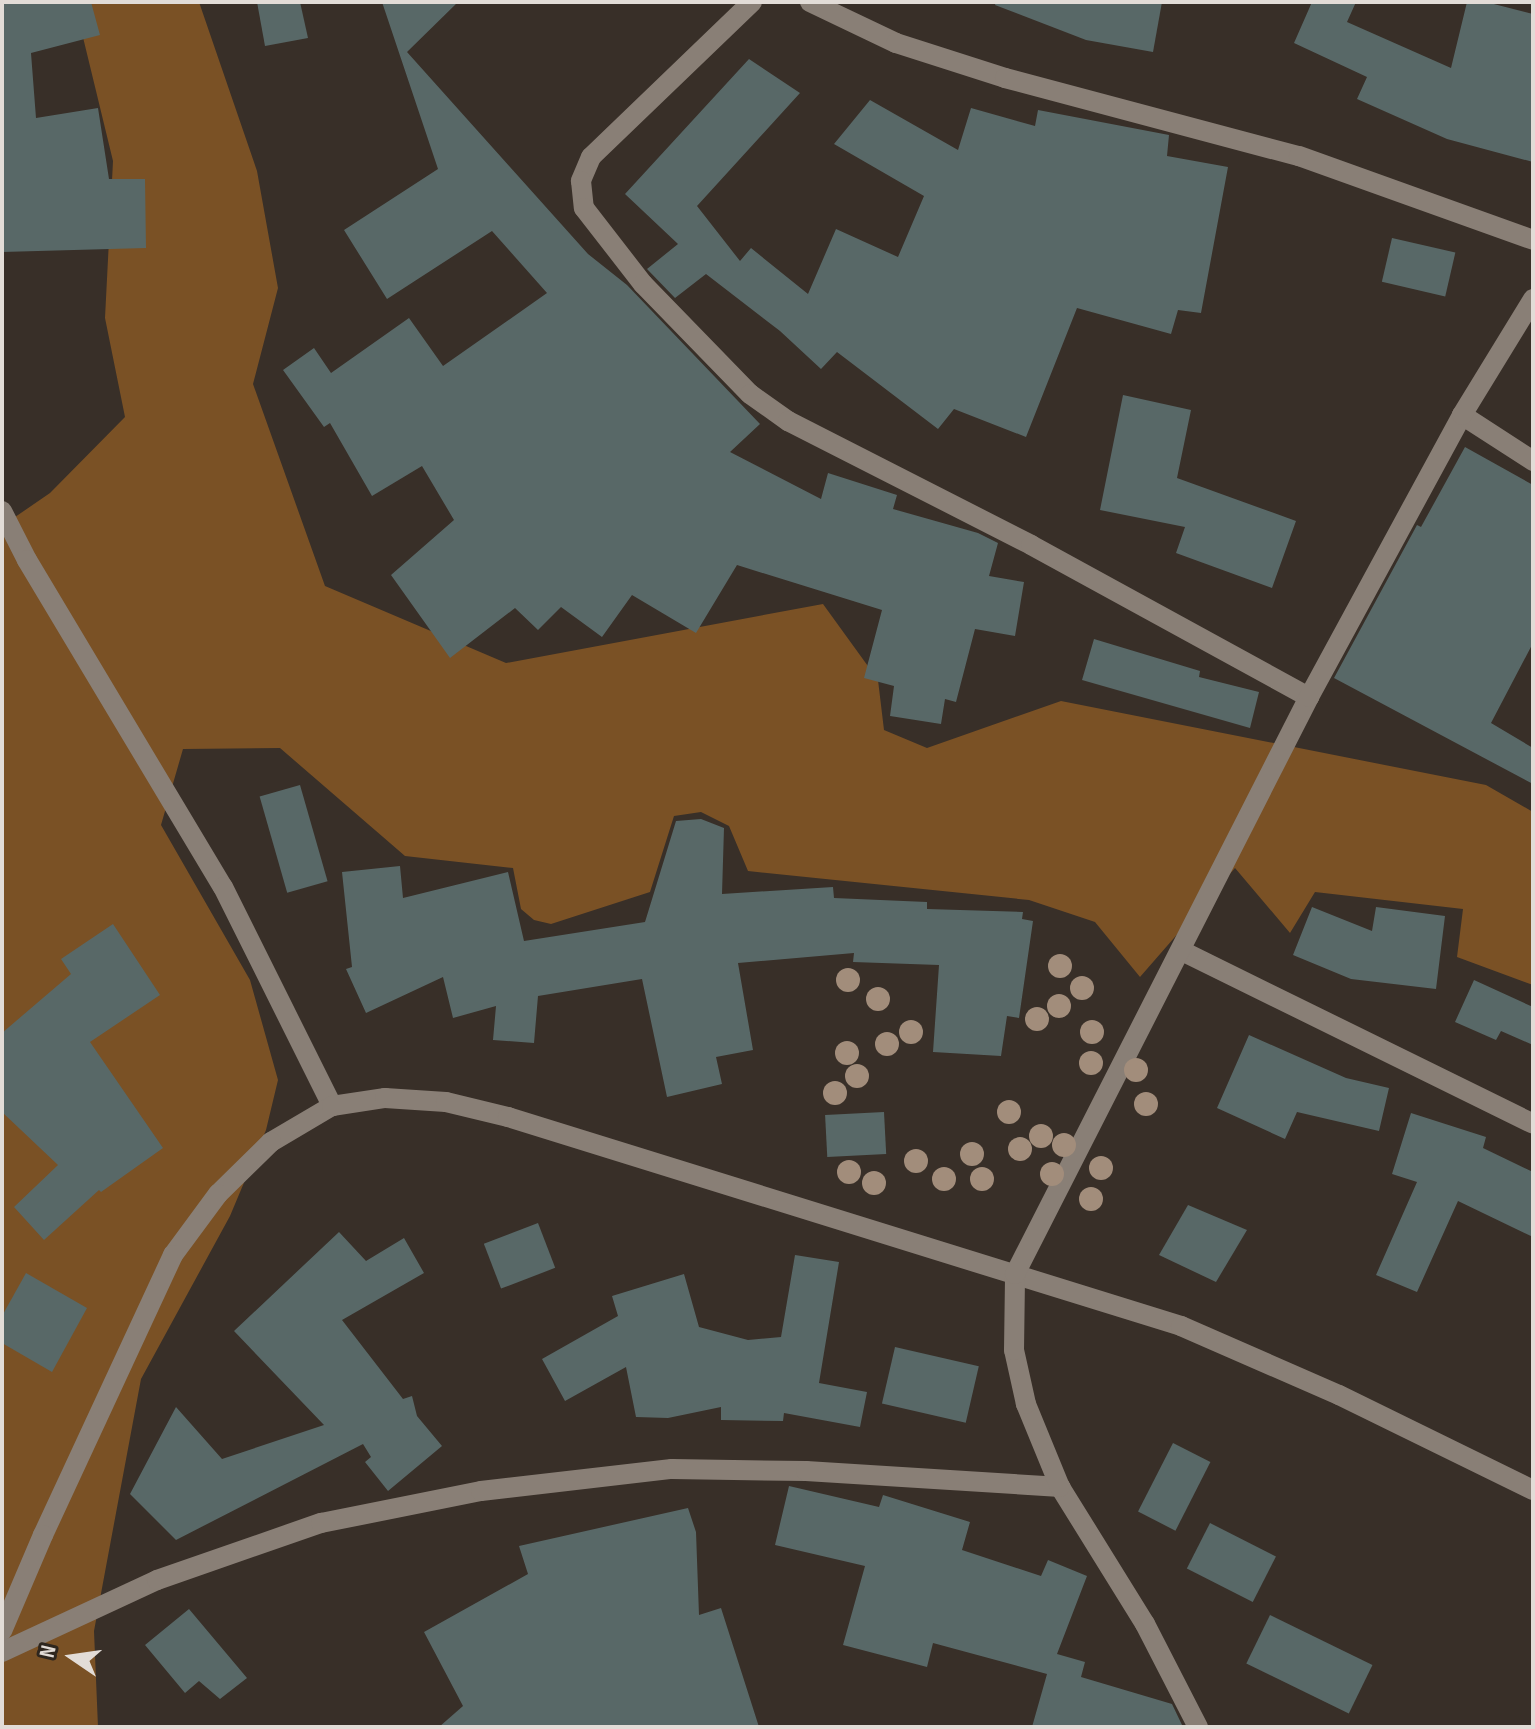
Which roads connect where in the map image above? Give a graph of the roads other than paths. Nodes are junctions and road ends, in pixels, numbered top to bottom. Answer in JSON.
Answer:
{"nodes":[{"id":1,"x":752,"y":2,"type":"edge"},
{"id":2,"x":810,"y":2,"type":"edge"},
{"id":3,"x":1533,"y":240,"type":"edge"},
{"id":4,"x":1533,"y":299,"type":"edge"},
{"id":5,"x":1462,"y":415,"type":"junction"},
{"id":6,"x":1533,"y":461,"type":"edge"},
{"id":7,"x":2,"y":511,"type":"edge"},
{"id":8,"x":1309,"y":697,"type":"junction"},
{"id":9,"x":1182,"y":951,"type":"junction"},
{"id":10,"x":332,"y":1106,"type":"junction"},
{"id":11,"x":1533,"y":1124,"type":"edge"},
{"id":12,"x":1015,"y":1274,"type":"junction"},
{"id":13,"x":1060,"y":1487,"type":"junction"},
{"id":14,"x":1533,"y":1490,"type":"edge"},
{"id":15,"x":2,"y":1631,"type":"edge"},
{"id":16,"x":2,"y":1652,"type":"edge"},
{"id":17,"x":1198,"y":1727,"type":"edge"}],
"edges":[{"from":1,"to":8,"type":"street"},
{"from":2,"to":3,"type":"street"},
{"from":4,"to":5,"type":"street"},
{"from":5,"to":6,"type":"street"},
{"from":5,"to":8,"type":"street"},
{"from":7,"to":10,"type":"street"},
{"from":8,"to":9,"type":"street"},
{"from":9,"to":11,"type":"street"},
{"from":9,"to":12,"type":"street"},
{"from":10,"to":12,"type":"street"},
{"from":10,"to":15,"type":"street"},
{"from":12,"to":13,"type":"street"},
{"from":12,"to":14,"type":"street"},
{"from":13,"to":16,"type":"street"},
{"from":13,"to":17,"type":"street"}]}
